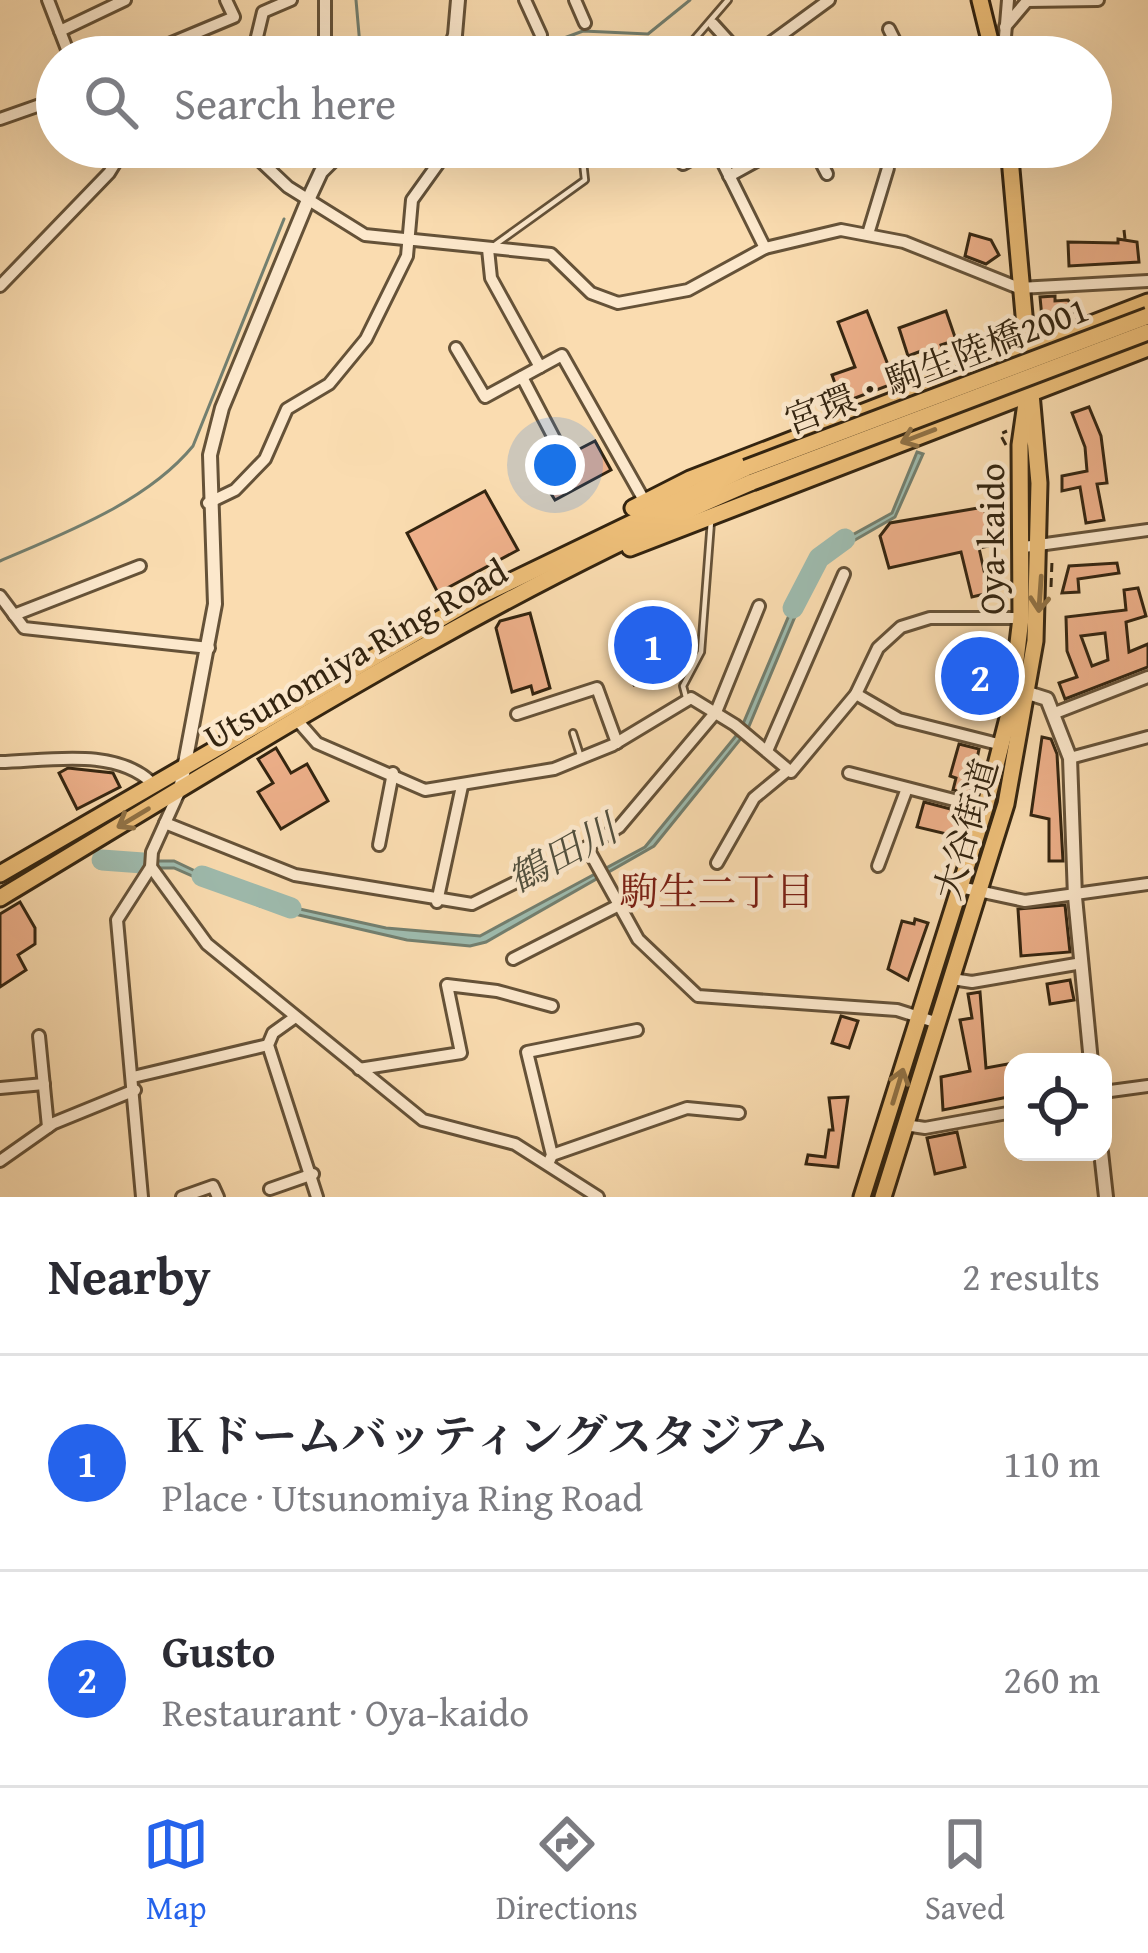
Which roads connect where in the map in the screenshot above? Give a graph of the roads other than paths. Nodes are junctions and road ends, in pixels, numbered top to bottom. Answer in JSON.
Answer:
{"nodes":[{"id":1,"x":48,"y":0,"type":"edge"},
{"id":2,"x":124,"y":0,"type":"edge"},
{"id":3,"x":226,"y":0,"type":"edge"},
{"id":4,"x":291,"y":0,"type":"edge"},
{"id":5,"x":325,"y":0,"type":"edge"},
{"id":6,"x":458,"y":0,"type":"edge"},
{"id":7,"x":525,"y":0,"type":"edge"},
{"id":8,"x":575,"y":0,"type":"edge"},
{"id":9,"x":728,"y":0,"type":"edge"},
{"id":10,"x":829,"y":0,"type":"edge"},
{"id":11,"x":980,"y":0,"type":"edge"},
{"id":12,"x":1008,"y":0,"type":"edge"},
{"id":13,"x":1098,"y":0,"type":"edge"},
{"id":14,"x":585,"y":23,"type":"dead end"},
{"id":15,"x":713,"y":24,"type":"junction"},
{"id":16,"x":1005,"y":27,"type":"junction"},
{"id":17,"x":889,"y":29,"type":"dead end"},
{"id":18,"x":60,"y":31,"type":"junction"},
{"id":19,"x":541,"y":35,"type":"dead end"},
{"id":20,"x":62,"y":36,"type":"edge"},
{"id":21,"x":188,"y":36,"type":"edge"},
{"id":22,"x":257,"y":36,"type":"edge"},
{"id":23,"x":325,"y":36,"type":"edge"},
{"id":24,"x":455,"y":36,"type":"edge"},
{"id":25,"x":701,"y":36,"type":"edge"},
{"id":26,"x":725,"y":36,"type":"edge"},
{"id":27,"x":777,"y":36,"type":"edge"},
{"id":28,"x":892,"y":36,"type":"edge"},
{"id":29,"x":990,"y":36,"type":"edge"},
{"id":30,"x":1005,"y":36,"type":"edge"},
{"id":31,"x":36,"y":106,"type":"edge"},
{"id":32,"x":0,"y":119,"type":"edge"},
{"id":33,"x":110,"y":168,"type":"edge"},
{"id":34,"x":266,"y":168,"type":"edge"},
{"id":35,"x":325,"y":168,"type":"edge"},
{"id":36,"x":437,"y":168,"type":"edge"},
{"id":37,"x":584,"y":168,"type":"edge"},
{"id":38,"x":725,"y":168,"type":"edge"},
{"id":39,"x":744,"y":168,"type":"edge"},
{"id":40,"x":824,"y":168,"type":"edge"},
{"id":41,"x":888,"y":168,"type":"edge"},
{"id":42,"x":1010,"y":168,"type":"edge"},
{"id":43,"x":827,"y":173,"type":"dead end"},
{"id":44,"x":729,"y":176,"type":"junction"},
{"id":45,"x":308,"y":200,"type":"junction"},
{"id":46,"x":868,"y":234,"type":"junction"},
{"id":47,"x":406,"y":242,"type":"junction"},
{"id":48,"x":764,"y":248,"type":"junction"},
{"id":49,"x":491,"y":249,"type":"junction"},
{"id":50,"x":1148,"y":281,"type":"edge"},
{"id":51,"x":0,"y":286,"type":"edge"},
{"id":52,"x":1019,"y":288,"type":"junction"},
{"id":53,"x":1148,"y":302,"type":"edge"},
{"id":54,"x":1148,"y":316,"type":"edge"},
{"id":55,"x":1148,"y":332,"type":"edge"},
{"id":56,"x":456,"y":348,"type":"dead end"},
{"id":57,"x":1024,"y":348,"type":"junction"},
{"id":58,"x":1148,"y":348,"type":"edge"},
{"id":59,"x":540,"y":367,"type":"junction"},
{"id":60,"x":522,"y":376,"type":"junction"},
{"id":61,"x":1027,"y":394,"type":"junction"},
{"id":62,"x":555,"y":440,"type":"dead end"},
{"id":63,"x":749,"y":475,"type":"junction"},
{"id":64,"x":645,"y":502,"type":"junction"},
{"id":65,"x":208,"y":503,"type":"junction"},
{"id":66,"x":710,"y":513,"type":"junction"},
{"id":67,"x":1148,"y":530,"type":"edge"},
{"id":68,"x":1033,"y":547,"type":"junction"},
{"id":69,"x":563,"y":561,"type":"junction"},
{"id":70,"x":140,"y":566,"type":"dead end"},
{"id":71,"x":844,"y":574,"type":"dead end"},
{"id":72,"x":0,"y":596,"type":"edge"},
{"id":73,"x":759,"y":606,"type":"dead end"},
{"id":74,"x":14,"y":615,"type":"junction"},
{"id":75,"x":1021,"y":618,"type":"junction"},
{"id":76,"x":209,"y":648,"type":"junction"},
{"id":77,"x":1148,"y":677,"type":"edge"},
{"id":78,"x":1028,"y":693,"type":"junction"},
{"id":79,"x":856,"y":694,"type":"junction"},
{"id":80,"x":687,"y":700,"type":"junction"},
{"id":81,"x":716,"y":712,"type":"junction"},
{"id":82,"x":1055,"y":713,"type":"junction"},
{"id":83,"x":517,"y":714,"type":"dead end"},
{"id":84,"x":296,"y":719,"type":"junction"},
{"id":85,"x":573,"y":733,"type":"dead end"},
{"id":86,"x":1148,"y":737,"type":"edge"},
{"id":87,"x":617,"y":743,"type":"junction"},
{"id":88,"x":1003,"y":745,"type":"junction"},
{"id":89,"x":766,"y":752,"type":"junction"},
{"id":90,"x":581,"y":758,"type":"junction"},
{"id":91,"x":1070,"y":758,"type":"junction"},
{"id":92,"x":188,"y":761,"type":"junction"},
{"id":93,"x":0,"y":762,"type":"edge"},
{"id":94,"x":788,"y":770,"type":"junction"},
{"id":95,"x":393,"y":773,"type":"junction"},
{"id":96,"x":849,"y":773,"type":"dead end"},
{"id":97,"x":152,"y":783,"type":"junction"},
{"id":98,"x":463,"y":786,"type":"junction"},
{"id":99,"x":180,"y":790,"type":"junction"},
{"id":100,"x":906,"y":791,"type":"junction"},
{"id":101,"x":985,"y":808,"type":"junction"},
{"id":102,"x":165,"y":823,"type":"junction"},
{"id":103,"x":379,"y":845,"type":"dead end"},
{"id":104,"x":587,"y":848,"type":"junction"},
{"id":105,"x":717,"y":863,"type":"dead end"},
{"id":106,"x":878,"y":866,"type":"dead end"},
{"id":107,"x":151,"y":867,"type":"junction"},
{"id":108,"x":0,"y":874,"type":"edge"},
{"id":109,"x":1148,"y":884,"type":"edge"},
{"id":110,"x":961,"y":886,"type":"junction"},
{"id":111,"x":979,"y":892,"type":"junction"},
{"id":112,"x":1075,"y":897,"type":"junction"},
{"id":113,"x":0,"y":898,"type":"edge"},
{"id":114,"x":437,"y":902,"type":"junction"},
{"id":115,"x":619,"y":905,"type":"junction"},
{"id":116,"x":513,"y":959,"type":"dead end"},
{"id":117,"x":1082,"y":963,"type":"junction"},
{"id":118,"x":952,"y":979,"type":"junction"},
{"id":119,"x":552,"y":1006,"type":"dead end"},
{"id":120,"x":919,"y":1017,"type":"junction"},
{"id":121,"x":294,"y":1018,"type":"junction"},
{"id":122,"x":938,"y":1023,"type":"junction"},
{"id":123,"x":637,"y":1030,"type":"dead end"},
{"id":124,"x":38,"y":1036,"type":"dead end"},
{"id":125,"x":268,"y":1045,"type":"junction"},
{"id":126,"x":1090,"y":1053,"type":"edge"},
{"id":127,"x":359,"y":1069,"type":"junction"},
{"id":128,"x":44,"y":1084,"type":"junction"},
{"id":129,"x":134,"y":1084,"type":"junction"},
{"id":130,"x":1148,"y":1086,"type":"edge"},
{"id":131,"x":0,"y":1088,"type":"edge"},
{"id":132,"x":1112,"y":1091,"type":"edge"},
{"id":133,"x":740,"y":1113,"type":"dead end"},
{"id":134,"x":1004,"y":1114,"type":"edge"},
{"id":135,"x":905,"y":1125,"type":"junction"},
{"id":136,"x":48,"y":1127,"type":"junction"},
{"id":137,"x":550,"y":1160,"type":"junction"},
{"id":138,"x":0,"y":1161,"type":"edge"},
{"id":139,"x":1102,"y":1161,"type":"edge"},
{"id":140,"x":313,"y":1174,"type":"junction"},
{"id":141,"x":270,"y":1190,"type":"dead end"},
{"id":142,"x":142,"y":1197,"type":"edge"},
{"id":143,"x":182,"y":1197,"type":"edge"},
{"id":144,"x":218,"y":1197,"type":"edge"},
{"id":145,"x":317,"y":1197,"type":"edge"},
{"id":146,"x":598,"y":1197,"type":"edge"},
{"id":147,"x":862,"y":1197,"type":"edge"},
{"id":148,"x":883,"y":1197,"type":"edge"},
{"id":149,"x":1106,"y":1197,"type":"edge"}],
"edges":[{"from":1,"to":18,"type":"street"},
{"from":2,"to":18,"type":"street"},
{"from":3,"to":21,"type":"street"},
{"from":4,"to":22,"type":"street"},
{"from":5,"to":23,"type":"street"},
{"from":6,"to":24,"type":"street"},
{"from":7,"to":19,"type":"street"},
{"from":8,"to":14,"type":"street"},
{"from":9,"to":15,"type":"lane"},
{"from":10,"to":27,"type":"street"},
{"from":11,"to":29,"type":"main road"},
{"from":12,"to":16,"type":"street"},
{"from":13,"to":16,"type":"street"},
{"from":15,"to":25,"type":"lane"},
{"from":15,"to":26,"type":"street"},
{"from":16,"to":30,"type":"street"},
{"from":17,"to":28,"type":"street"},
{"from":18,"to":20,"type":"street"},
{"from":31,"to":32,"type":"street"},
{"from":33,"to":51,"type":"street"},
{"from":34,"to":45,"type":"street"},
{"from":35,"to":45,"type":"street"},
{"from":36,"to":47,"type":"street"},
{"from":37,"to":49,"type":"lane"},
{"from":38,"to":44,"type":"street"},
{"from":39,"to":44,"type":"street"},
{"from":40,"to":43,"type":"street"},
{"from":41,"to":46,"type":"street"},
{"from":42,"to":52,"type":"main road","name":"Oya-kaido"},
{"from":44,"to":48,"type":"street"},
{"from":45,"to":47,"type":"street"},
{"from":45,"to":65,"type":"street"},
{"from":46,"to":48,"type":"street"},
{"from":46,"to":52,"type":"street"},
{"from":47,"to":49,"type":"street"},
{"from":47,"to":65,"type":"street"},
{"from":48,"to":49,"type":"street"},
{"from":49,"to":59,"type":"street"},
{"from":50,"to":52,"type":"street"},
{"from":52,"to":57,"type":"main road","name":"Oya-kaido"},
{"from":53,"to":57,"type":"main road"},
{"from":54,"to":63,"type":"main road","name":"宮環・駒生陸橋2001","bridge":true},
{"from":55,"to":63,"type":"main road","name":"宮環・駒生陸橋2001","bridge":true},
{"from":56,"to":60,"type":"street"},
{"from":57,"to":61,"type":"main road","name":"Oya-kaido"},
{"from":57,"to":64,"type":"main road"},
{"from":58,"to":61,"type":"main road"},
{"from":59,"to":60,"type":"street"},
{"from":59,"to":64,"type":"street"},
{"from":60,"to":62,"type":"street"},
{"from":61,"to":66,"type":"main road","one_way":true},
{"from":61,"to":68,"type":"main road","name":"Oya-kaido"},
{"from":63,"to":69,"type":"main road","name":"Utsunomiya Ring Road"},
{"from":64,"to":69,"type":"main road"},
{"from":65,"to":76,"type":"street"},
{"from":66,"to":69,"type":"main road"},
{"from":66,"to":80,"type":"lane"},
{"from":67,"to":68,"type":"street"},
{"from":68,"to":75,"type":"main road","name":"Oya-kaido"},
{"from":68,"to":78,"type":"main road","name":"大谷街道","one_way":true},
{"from":69,"to":84,"type":"main road","name":"Utsunomiya Ring Road"},
{"from":69,"to":92,"type":"main road","name":"Utsunomiya Ring Road"},
{"from":70,"to":74,"type":"street"},
{"from":71,"to":89,"type":"street"},
{"from":72,"to":74,"type":"street"},
{"from":73,"to":81,"type":"street"},
{"from":74,"to":76,"type":"street"},
{"from":75,"to":79,"type":"street"},
{"from":75,"to":88,"type":"main road","name":"Oya-kaido"},
{"from":76,"to":92,"type":"street"},
{"from":77,"to":82,"type":"street"},
{"from":78,"to":82,"type":"street"},
{"from":78,"to":111,"type":"main road","name":"大谷街道"},
{"from":79,"to":88,"type":"street"},
{"from":79,"to":94,"type":"street"},
{"from":80,"to":81,"type":"street"},
{"from":80,"to":87,"type":"street"},
{"from":81,"to":89,"type":"street"},
{"from":81,"to":104,"type":"street"},
{"from":82,"to":91,"type":"street"},
{"from":83,"to":87,"type":"street"},
{"from":84,"to":95,"type":"street"},
{"from":84,"to":99,"type":"main road","name":"Utsunomiya Ring Road"},
{"from":85,"to":90,"type":"lane"},
{"from":86,"to":91,"type":"street"},
{"from":87,"to":90,"type":"street"},
{"from":88,"to":101,"type":"main road","name":"Oya-kaido"},
{"from":89,"to":94,"type":"street"},
{"from":90,"to":98,"type":"street"},
{"from":91,"to":112,"type":"street"},
{"from":92,"to":97,"type":"main road","name":"Utsunomiya Ring Road"},
{"from":92,"to":99,"type":"street"},
{"from":93,"to":97,"type":"street"},
{"from":94,"to":105,"type":"street"},
{"from":95,"to":98,"type":"street"},
{"from":95,"to":103,"type":"street"},
{"from":96,"to":100,"type":"street"},
{"from":97,"to":108,"type":"main road","name":"Utsunomiya Ring Road"},
{"from":98,"to":114,"type":"street"},
{"from":99,"to":102,"type":"street"},
{"from":99,"to":113,"type":"main road","name":"Utsunomiya Ring Road","one_way":true},
{"from":100,"to":101,"type":"street"},
{"from":100,"to":106,"type":"street"},
{"from":101,"to":110,"type":"main road","name":"Oya-kaido"},
{"from":102,"to":107,"type":"street"},
{"from":102,"to":114,"type":"street"},
{"from":104,"to":114,"type":"street"},
{"from":104,"to":115,"type":"street"},
{"from":107,"to":121,"type":"street"},
{"from":107,"to":129,"type":"street"},
{"from":109,"to":112,"type":"street"},
{"from":110,"to":111,"type":"street"},
{"from":110,"to":120,"type":"main road","name":"Oya-kaido"},
{"from":111,"to":112,"type":"street"},
{"from":111,"to":118,"type":"main road","name":"大谷街道"},
{"from":112,"to":117,"type":"street"},
{"from":115,"to":116,"type":"street"},
{"from":115,"to":120,"type":"street"},
{"from":117,"to":118,"type":"street"},
{"from":117,"to":126,"type":"street"},
{"from":118,"to":122,"type":"main road","name":"大谷街道"},
{"from":119,"to":127,"type":"street"},
{"from":120,"to":122,"type":"street"},
{"from":147,"to":120,"type":"main road","name":"Oya-kaido","one_way":true},
{"from":121,"to":125,"type":"street"},
{"from":121,"to":127,"type":"street"},
{"from":122,"to":135,"type":"main road","name":"大谷街道"},
{"from":123,"to":137,"type":"street"},
{"from":124,"to":128,"type":"street"},
{"from":125,"to":129,"type":"street"},
{"from":125,"to":140,"type":"street"},
{"from":127,"to":137,"type":"street"},
{"from":128,"to":131,"type":"street"},
{"from":128,"to":136,"type":"street"},
{"from":129,"to":136,"type":"street"},
{"from":129,"to":142,"type":"street"},
{"from":130,"to":132,"type":"street"},
{"from":133,"to":137,"type":"street"},
{"from":134,"to":135,"type":"street"},
{"from":135,"to":148,"type":"main road","name":"大谷街道"},
{"from":136,"to":138,"type":"street"},
{"from":137,"to":146,"type":"street"},
{"from":139,"to":149,"type":"street"},
{"from":140,"to":141,"type":"street"},
{"from":140,"to":145,"type":"street"},
{"from":143,"to":144,"type":"street"}]}
